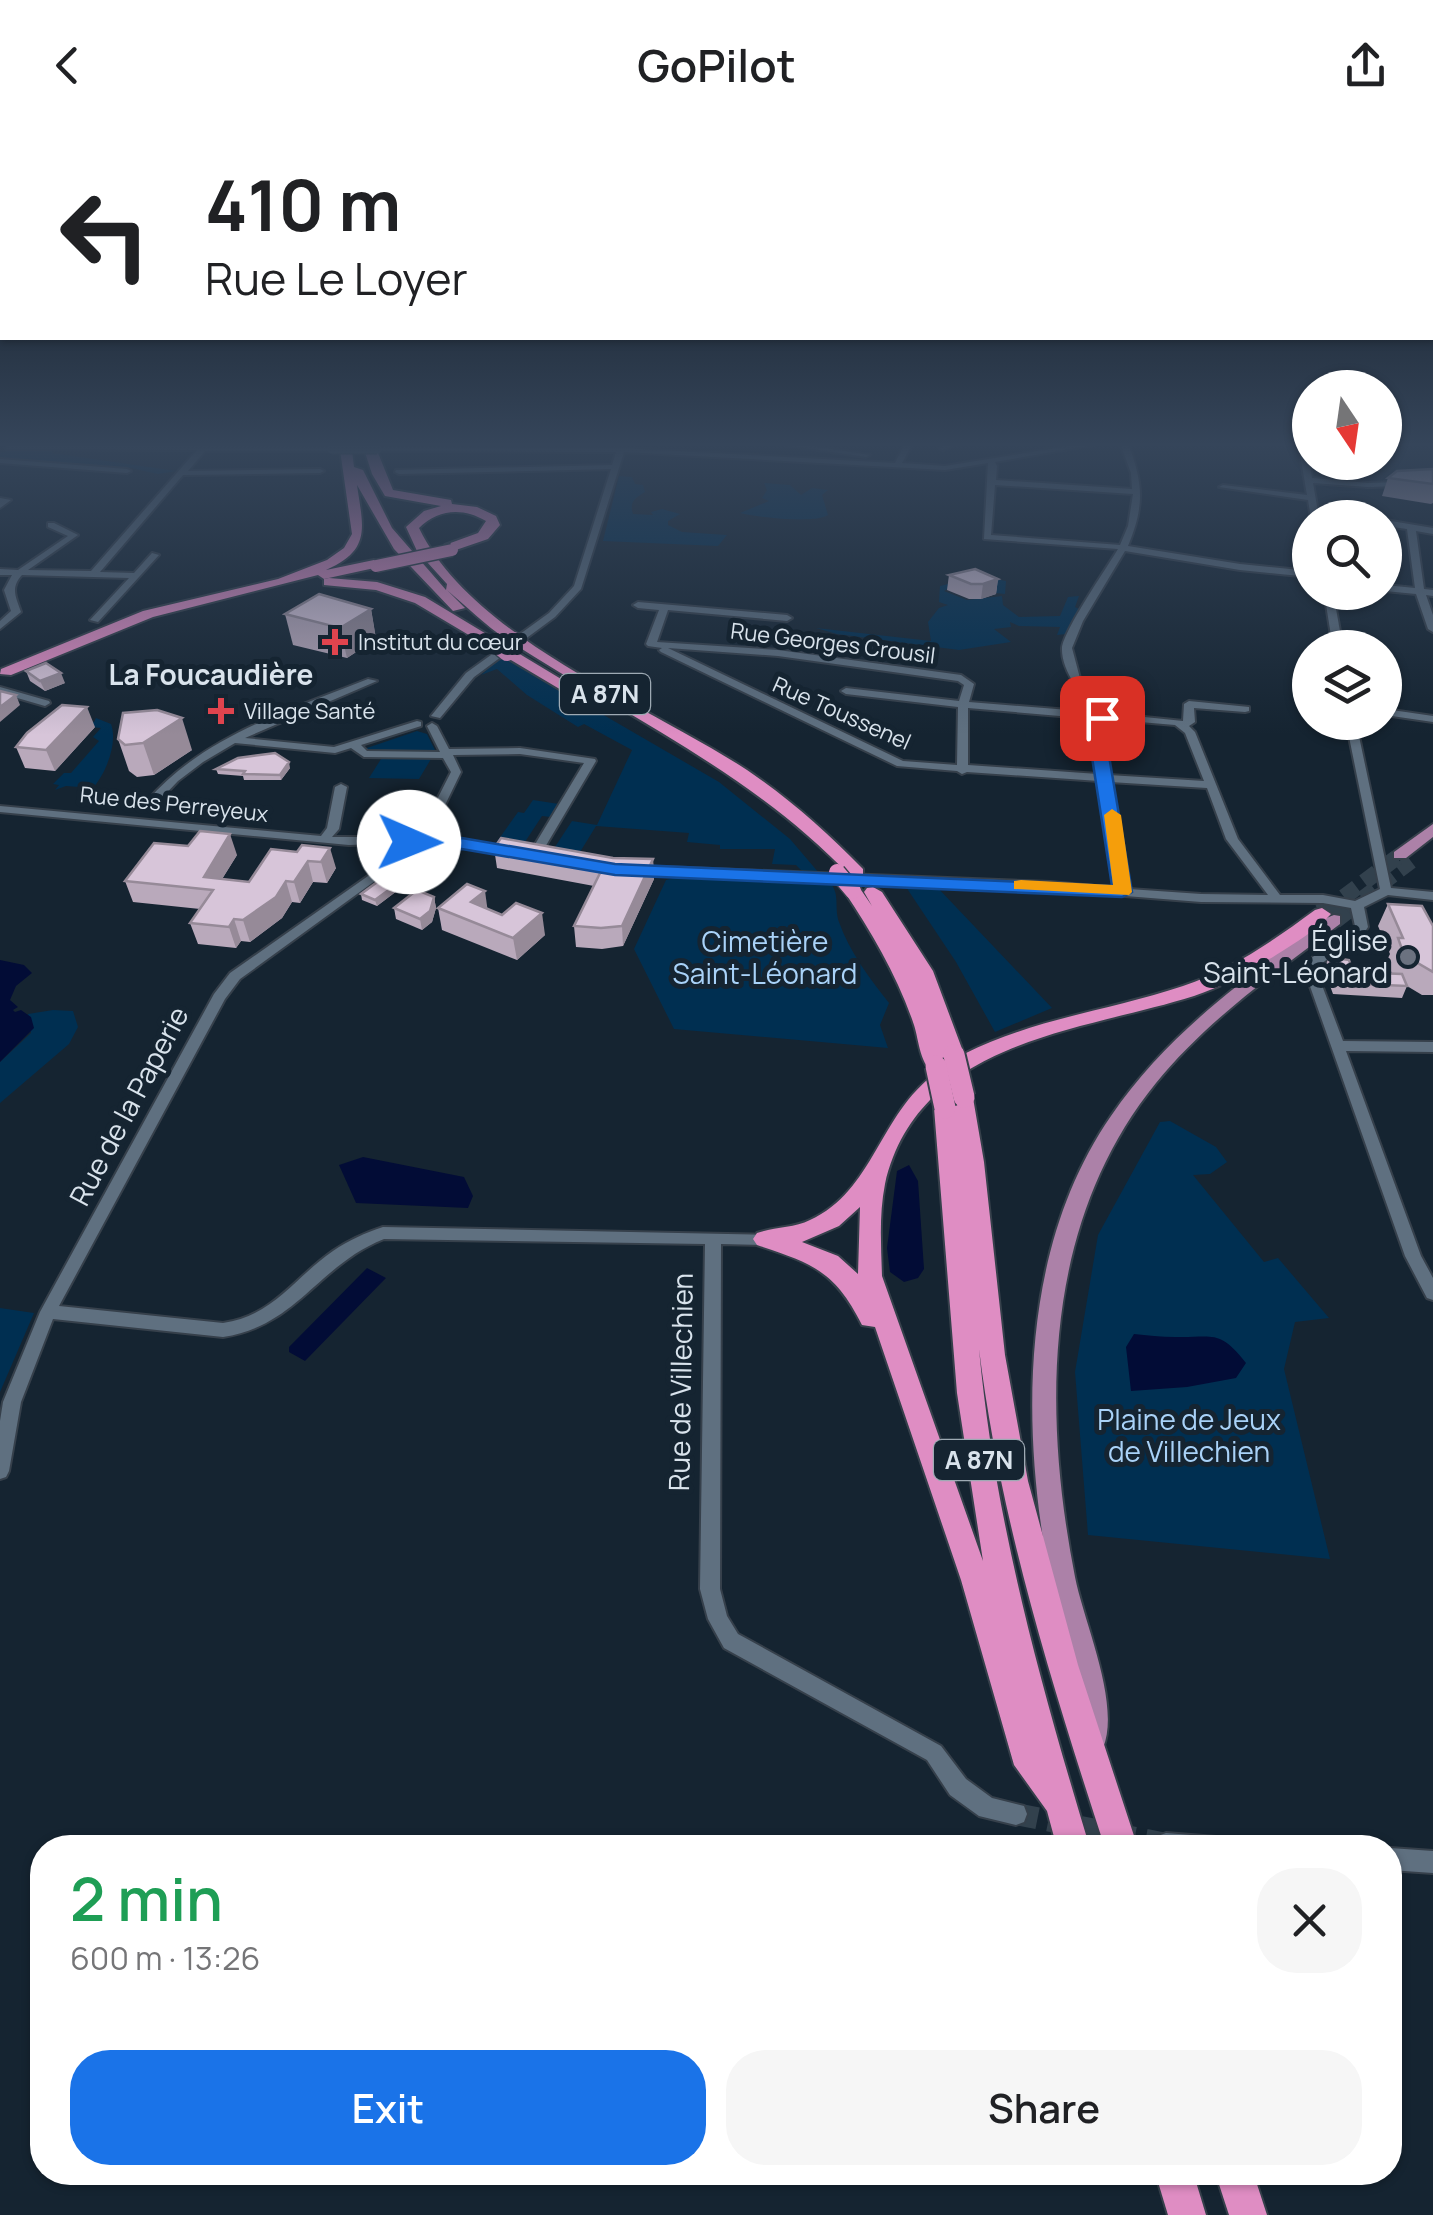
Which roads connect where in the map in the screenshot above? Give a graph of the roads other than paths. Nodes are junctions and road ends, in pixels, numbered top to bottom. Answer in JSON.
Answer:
{"nodes":[{"id":1,"x":69,"y":540,"type":"edge"},
{"id":2,"x":124,"y":540,"type":"edge"},
{"id":3,"x":355,"y":540,"type":"edge"},
{"id":4,"x":394,"y":540,"type":"edge"},
{"id":5,"x":407,"y":540,"type":"edge"},
{"id":6,"x":418,"y":540,"type":"edge"},
{"id":7,"x":470,"y":540,"type":"edge"},
{"id":8,"x":479,"y":540,"type":"edge"},
{"id":9,"x":592,"y":540,"type":"edge"},
{"id":10,"x":1020,"y":540,"type":"edge"},
{"id":11,"x":1128,"y":540,"type":"edge"},
{"id":12,"x":1413,"y":540,"type":"edge"},
{"id":13,"x":1125,"y":548,"type":"junction"},
{"id":14,"x":452,"y":549,"type":"junction"},
{"id":15,"x":1216,"y":550,"type":"dead end"},
{"id":16,"x":155,"y":555,"type":"dead end"},
{"id":17,"x":1215,"y":563,"type":"junction"},
{"id":18,"x":375,"y":565,"type":"junction"},
{"id":19,"x":0,"y":572,"type":"edge"},
{"id":20,"x":21,"y":572,"type":"junction"},
{"id":21,"x":1292,"y":572,"type":"edge"},
{"id":22,"x":92,"y":574,"type":"junction"},
{"id":23,"x":136,"y":576,"type":"junction"},
{"id":24,"x":1402,"y":590,"type":"edge"},
{"id":25,"x":1420,"y":592,"type":"junction"},
{"id":26,"x":1433,"y":592,"type":"edge"},
{"id":27,"x":232,"y":596,"type":"junction"},
{"id":28,"x":638,"y":605,"type":"dead end"},
{"id":29,"x":664,"y":608,"type":"junction"},
{"id":30,"x":0,"y":609,"type":"edge"},
{"id":31,"x":16,"y":609,"type":"junction"},
{"id":32,"x":476,"y":610,"type":"junction"},
{"id":33,"x":152,"y":616,"type":"junction"},
{"id":34,"x":788,"y":618,"type":"dead end"},
{"id":35,"x":95,"y":620,"type":"dead end"},
{"id":36,"x":0,"y":626,"type":"edge"},
{"id":37,"x":1433,"y":629,"type":"edge"},
{"id":38,"x":89,"y":638,"type":"junction"},
{"id":39,"x":651,"y":644,"type":"junction"},
{"id":40,"x":510,"y":646,"type":"junction"},
{"id":41,"x":4,"y":674,"type":"edge"},
{"id":42,"x":372,"y":681,"type":"dead end"},
{"id":43,"x":4,"y":691,"type":"edge"},
{"id":44,"x":846,"y":691,"type":"dead end"},
{"id":45,"x":45,"y":702,"type":"dead end"},
{"id":46,"x":963,"y":704,"type":"junction"},
{"id":47,"x":1245,"y":709,"type":"dead end"},
{"id":48,"x":1101,"y":714,"type":"junction"},
{"id":49,"x":1402,"y":714,"type":"edge"},
{"id":50,"x":1433,"y":719,"type":"edge"},
{"id":51,"x":434,"y":721,"type":"junction"},
{"id":52,"x":1184,"y":724,"type":"junction"},
{"id":53,"x":235,"y":740,"type":"junction"},
{"id":54,"x":1355,"y":740,"type":"edge"},
{"id":55,"x":354,"y":746,"type":"junction"},
{"id":56,"x":447,"y":753,"type":"junction"},
{"id":57,"x":962,"y":770,"type":"junction"},
{"id":58,"x":1106,"y":780,"type":"junction"},
{"id":59,"x":1208,"y":785,"type":"junction"},
{"id":60,"x":341,"y":787,"type":"dead end"},
{"id":61,"x":153,"y":802,"type":"dead end"},
{"id":62,"x":0,"y":808,"type":"edge"},
{"id":63,"x":1433,"y":829,"type":"edge"},
{"id":64,"x":433,"y":837,"type":"junction"},
{"id":65,"x":324,"y":839,"type":"junction"},
{"id":66,"x":411,"y":843,"type":"junction"},
{"id":67,"x":1433,"y":844,"type":"edge"},
{"id":68,"x":534,"y":856,"type":"junction"},
{"id":69,"x":549,"y":859,"type":"edge"},
{"id":70,"x":615,"y":870,"type":"edge"},
{"id":71,"x":855,"y":882,"type":"junction"},
{"id":72,"x":1386,"y":891,"type":"junction"},
{"id":73,"x":1122,"y":892,"type":"junction"},
{"id":74,"x":1433,"y":896,"type":"edge"},
{"id":75,"x":1277,"y":899,"type":"junction"},
{"id":76,"x":1357,"y":905,"type":"junction"},
{"id":77,"x":1328,"y":918,"type":"joint"},
{"id":78,"x":1337,"y":1046,"type":"junction"},
{"id":79,"x":1433,"y":1047,"type":"edge"},
{"id":80,"x":954,"y":1103,"type":"junction"},
{"id":81,"x":873,"y":1180,"type":"junction"},
{"id":82,"x":713,"y":1238,"type":"junction"},
{"id":83,"x":764,"y":1239,"type":"junction"},
{"id":84,"x":1433,"y":1294,"type":"edge"},
{"id":85,"x":48,"y":1312,"type":"junction"},
{"id":86,"x":892,"y":1341,"type":"junction"},
{"id":87,"x":0,"y":1471,"type":"edge"},
{"id":88,"x":1092,"y":1759,"type":"junction"},
{"id":89,"x":1061,"y":1803,"type":"junction"},
{"id":90,"x":1016,"y":1814,"type":"tunnel mouth"},
{"id":91,"x":1070,"y":1835,"type":"edge"},
{"id":92,"x":1118,"y":1835,"type":"edge"},
{"id":93,"x":1402,"y":1860,"type":"edge"},
{"id":94,"x":1433,"y":1862,"type":"edge"},
{"id":95,"x":1178,"y":2185,"type":"edge"},
{"id":96,"x":1238,"y":2185,"type":"edge"},
{"id":97,"x":1187,"y":2215,"type":"edge"},
{"id":98,"x":1248,"y":2215,"type":"edge"}],
"edges":[{"from":1,"to":20,"type":"street"},
{"from":2,"to":22,"type":"street"},
{"from":3,"to":38,"type":"highway"},
{"from":4,"to":40,"type":"highway","number":"A 87N"},
{"from":5,"to":32,"type":"highway","number":"A 87N"},
{"from":6,"to":32,"type":"highway"},
{"from":7,"to":14,"type":"highway"},
{"from":8,"to":14,"type":"highway"},
{"from":9,"to":51,"type":"street"},
{"from":10,"to":13,"type":"street"},
{"from":11,"to":13,"type":"street"},
{"from":12,"to":25,"type":"street"},
{"from":13,"to":17,"type":"street"},
{"from":13,"to":48,"type":"street"},
{"from":14,"to":18,"type":"highway","bridge":true},
{"from":15,"to":17,"type":"street"},
{"from":16,"to":23,"type":"street"},
{"from":17,"to":21,"type":"street"},
{"from":18,"to":27,"type":"highway"},
{"from":18,"to":33,"type":"highway"},
{"from":19,"to":20,"type":"street"},
{"from":20,"to":22,"type":"street"},
{"from":20,"to":31,"type":"street"},
{"from":22,"to":23,"type":"street"},
{"from":23,"to":35,"type":"street"},
{"from":24,"to":25,"type":"street"},
{"from":25,"to":26,"type":"street"},
{"from":25,"to":37,"type":"street"},
{"from":27,"to":33,"type":"highway"},
{"from":27,"to":40,"type":"highway"},
{"from":28,"to":29,"type":"street"},
{"from":29,"to":34,"type":"street"},
{"from":29,"to":39,"type":"street"},
{"from":30,"to":31,"type":"street"},
{"from":31,"to":36,"type":"street"},
{"from":32,"to":40,"type":"highway","number":"A 87N"},
{"from":33,"to":38,"type":"highway"},
{"from":33,"to":41,"type":"highway"},
{"from":38,"to":41,"type":"highway"},
{"from":39,"to":46,"type":"street","name":"Rue Georges Crousil"},
{"from":39,"to":57,"type":"street","name":"Rue Toussenel"},
{"from":40,"to":71,"type":"highway","number":"A 87N"},
{"from":40,"to":71,"type":"highway","number":"A 87N"},
{"from":41,"to":43,"type":"street"},
{"from":42,"to":53,"type":"street"},
{"from":43,"to":45,"type":"street"},
{"from":44,"to":46,"type":"street"},
{"from":46,"to":48,"type":"street"},
{"from":46,"to":57,"type":"street"},
{"from":47,"to":52,"type":"street"},
{"from":48,"to":52,"type":"street"},
{"from":48,"to":58,"type":"street"},
{"from":49,"to":50,"type":"street"},
{"from":51,"to":55,"type":"street"},
{"from":51,"to":56,"type":"street"},
{"from":52,"to":59,"type":"street"},
{"from":53,"to":55,"type":"street"},
{"from":53,"to":61,"type":"street"},
{"from":54,"to":72,"type":"street"},
{"from":55,"to":56,"type":"street"},
{"from":56,"to":64,"type":"street"},
{"from":56,"to":68,"type":"street"},
{"from":57,"to":58,"type":"street","name":"Rue Toussenel"},
{"from":58,"to":59,"type":"street","name":"Rue Toussenel"},
{"from":58,"to":73,"type":"street"},
{"from":59,"to":75,"type":"street"},
{"from":60,"to":65,"type":"street"},
{"from":62,"to":65,"type":"street","name":"Rue des Perreyeux"},
{"from":63,"to":67,"type":"main road"},
{"from":64,"to":66,"type":"street","name":"Rue des Perreyeux"},
{"from":64,"to":68,"type":"street","name":"Rue des Perreyeux"},
{"from":65,"to":66,"type":"street","name":"Rue des Perreyeux"},
{"from":66,"to":85,"type":"street","name":"Rue de la Paperie"},
{"from":68,"to":69,"type":"street","name":"Rue des Perreyeux"},
{"from":70,"to":73,"type":"street"},
{"from":71,"to":80,"type":"highway","number":"A 87N","bridge":true},
{"from":72,"to":74,"type":"street"},
{"from":72,"to":76,"type":"street"},
{"from":73,"to":75,"type":"street"},
{"from":75,"to":76,"type":"street"},
{"from":76,"to":78,"type":"street"},
{"from":77,"to":81,"type":"highway"},
{"from":77,"to":88,"type":"main road"},
{"from":78,"to":79,"type":"street"},
{"from":78,"to":84,"type":"street"},
{"from":80,"to":88,"type":"highway","number":"A 87N"},
{"from":80,"to":89,"type":"highway","number":"A 87N"},
{"from":81,"to":83,"type":"highway"},
{"from":81,"to":86,"type":"highway"},
{"from":82,"to":83,"type":"street"},
{"from":82,"to":85,"type":"street","name":"Rue de Villechien"},
{"from":82,"to":90,"type":"street","name":"Rue de Villechien"},
{"from":83,"to":86,"type":"highway"},
{"from":85,"to":87,"type":"street","name":"Rue de la Paperie"},
{"from":86,"to":89,"type":"highway"},
{"from":88,"to":92,"type":"highway","number":"A 87N"},
{"from":89,"to":91,"type":"highway","number":"A 87N"},
{"from":93,"to":94,"type":"street"},
{"from":95,"to":97,"type":"highway"},
{"from":96,"to":98,"type":"highway"}]}
